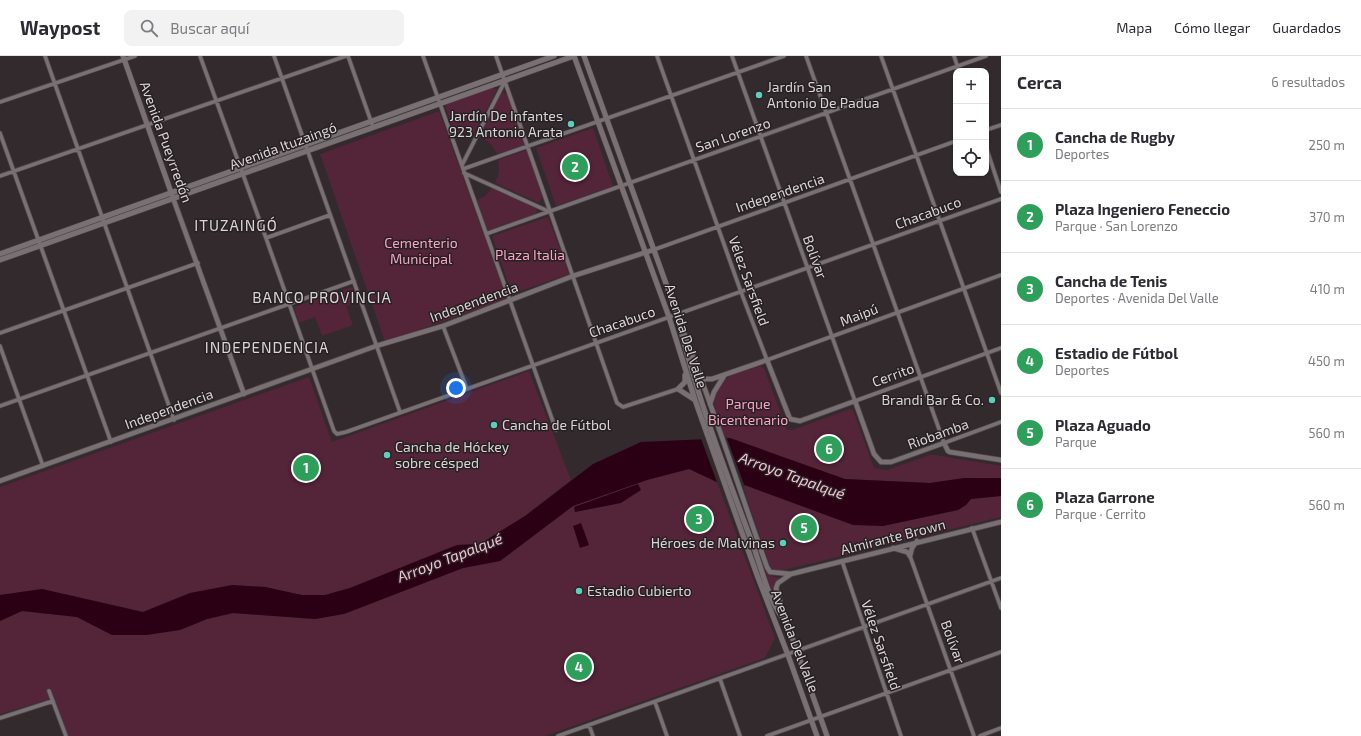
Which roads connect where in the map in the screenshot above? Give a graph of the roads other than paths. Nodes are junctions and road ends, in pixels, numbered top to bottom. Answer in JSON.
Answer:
{"nodes":[{"id":1,"x":45,"y":56,"type":"edge"},
{"id":2,"x":135,"y":56,"type":"edge"},
{"id":3,"x":200,"y":56,"type":"edge"},
{"id":4,"x":274,"y":56,"type":"edge"},
{"id":5,"x":347,"y":56,"type":"edge"},
{"id":6,"x":423,"y":56,"type":"edge"},
{"id":7,"x":496,"y":56,"type":"edge"},
{"id":8,"x":554,"y":56,"type":"edge"},
{"id":9,"x":574,"y":56,"type":"edge"},
{"id":10,"x":584,"y":56,"type":"edge"},
{"id":11,"x":657,"y":56,"type":"edge"},
{"id":12,"x":732,"y":56,"type":"edge"},
{"id":13,"x":784,"y":56,"type":"edge"},
{"id":14,"x":806,"y":56,"type":"edge"},
{"id":15,"x":881,"y":56,"type":"edge"},
{"id":16,"x":954,"y":56,"type":"edge"},
{"id":17,"x":986,"y":56,"type":"edge"},
{"id":18,"x":123,"y":58,"type":"edge"},
{"id":19,"x":958,"y":66,"type":"junction"},
{"id":20,"x":737,"y":72,"type":"junction"},
{"id":21,"x":503,"y":74,"type":"junction"},
{"id":22,"x":282,"y":78,"type":"junction"},
{"id":23,"x":505,"y":80,"type":"junction"},
{"id":24,"x":55,"y":83,"type":"junction"},
{"id":25,"x":893,"y":90,"type":"junction"},
{"id":26,"x":672,"y":96,"type":"junction"},
{"id":27,"x":438,"y":98,"type":"junction"},
{"id":28,"x":216,"y":101,"type":"junction"},
{"id":29,"x":0,"y":102,"type":"edge"},
{"id":30,"x":441,"y":103,"type":"junction"},
{"id":31,"x":827,"y":114,"type":"junction"},
{"id":32,"x":607,"y":119,"type":"junction"},
{"id":33,"x":599,"y":122,"type":"junction"},
{"id":34,"x":147,"y":124,"type":"junction"},
{"id":35,"x":372,"y":124,"type":"junction"},
{"id":36,"x":1001,"y":125,"type":"edge"},
{"id":37,"x":989,"y":129,"type":"edge"},
{"id":38,"x":0,"y":133,"type":"edge"},
{"id":39,"x":761,"y":137,"type":"junction"},
{"id":40,"x":953,"y":142,"type":"edge"},
{"id":41,"x":528,"y":146,"type":"junction"},
{"id":42,"x":306,"y":148,"type":"junction"},
{"id":43,"x":77,"y":149,"type":"junction"},
{"id":44,"x":916,"y":156,"type":"junction"},
{"id":45,"x":989,"y":157,"type":"edge"},
{"id":46,"x":694,"y":160,"type":"junction"},
{"id":47,"x":463,"y":169,"type":"junction"},
{"id":48,"x":14,"y":171,"type":"junction"},
{"id":49,"x":242,"y":171,"type":"junction"},
{"id":50,"x":0,"y":176,"type":"edge"},
{"id":51,"x":850,"y":180,"type":"junction"},
{"id":52,"x":630,"y":184,"type":"junction"},
{"id":53,"x":622,"y":187,"type":"junction"},
{"id":54,"x":1001,"y":192,"type":"edge"},
{"id":55,"x":172,"y":195,"type":"junction"},
{"id":56,"x":1001,"y":199,"type":"edge"},
{"id":57,"x":784,"y":203,"type":"junction"},
{"id":58,"x":550,"y":212,"type":"junction"},
{"id":59,"x":330,"y":215,"type":"junction"},
{"id":60,"x":103,"y":220,"type":"junction"},
{"id":61,"x":939,"y":220,"type":"junction"},
{"id":62,"x":718,"y":227,"type":"junction"},
{"id":63,"x":486,"y":234,"type":"junction"},
{"id":64,"x":266,"y":238,"type":"junction"},
{"id":65,"x":39,"y":243,"type":"junction"},
{"id":66,"x":873,"y":244,"type":"junction"},
{"id":67,"x":653,"y":250,"type":"junction"},
{"id":68,"x":645,"y":253,"type":"junction"},
{"id":69,"x":0,"y":254,"type":"edge"},
{"id":70,"x":0,"y":260,"type":"edge"},
{"id":71,"x":198,"y":262,"type":"junction"},
{"id":72,"x":808,"y":268,"type":"junction"},
{"id":73,"x":1001,"y":275,"type":"edge"},
{"id":74,"x":573,"y":276,"type":"junction"},
{"id":75,"x":354,"y":281,"type":"junction"},
{"id":76,"x":126,"y":288,"type":"junction"},
{"id":77,"x":964,"y":289,"type":"junction"},
{"id":78,"x":741,"y":292,"type":"junction"},
{"id":79,"x":510,"y":301,"type":"junction"},
{"id":80,"x":288,"y":304,"type":"junction"},
{"id":81,"x":63,"y":310,"type":"junction"},
{"id":82,"x":897,"y":312,"type":"junction"},
{"id":83,"x":676,"y":314,"type":"junction"},
{"id":84,"x":668,"y":317,"type":"junction"},
{"id":85,"x":443,"y":326,"type":"junction"},
{"id":86,"x":222,"y":328,"type":"junction"},
{"id":87,"x":0,"y":333,"type":"edge"},
{"id":88,"x":832,"y":337,"type":"junction"},
{"id":89,"x":595,"y":343,"type":"junction"},
{"id":90,"x":0,"y":346,"type":"edge"},
{"id":91,"x":376,"y":346,"type":"junction"},
{"id":92,"x":1001,"y":348,"type":"edge"},
{"id":93,"x":150,"y":353,"type":"junction"},
{"id":94,"x":987,"y":353,"type":"junction"},
{"id":95,"x":767,"y":360,"type":"junction"},
{"id":96,"x":532,"y":365,"type":"junction"},
{"id":97,"x":312,"y":370,"type":"junction"},
{"id":98,"x":686,"y":371,"type":"junction"},
{"id":99,"x":85,"y":375,"type":"junction"},
{"id":100,"x":724,"y":376,"type":"junction"},
{"id":101,"x":920,"y":377,"type":"junction"},
{"id":102,"x":702,"y":379,"type":"junction"},
{"id":103,"x":467,"y":389,"type":"junction"},
{"id":104,"x":678,"y":389,"type":"junction"},
{"id":105,"x":1001,"y":393,"type":"edge"},
{"id":106,"x":244,"y":394,"type":"junction"},
{"id":107,"x":20,"y":400,"type":"junction"},
{"id":108,"x":695,"y":400,"type":"junction"},
{"id":109,"x":855,"y":401,"type":"junction"},
{"id":110,"x":710,"y":404,"type":"junction"},
{"id":111,"x":0,"y":406,"type":"edge"},
{"id":112,"x":400,"y":412,"type":"junction"},
{"id":113,"x":174,"y":420,"type":"junction"},
{"id":114,"x":792,"y":420,"type":"joint"},
{"id":115,"x":1001,"y":422,"type":"edge"},
{"id":116,"x":556,"y":430,"type":"dead end"},
{"id":117,"x":715,"y":431,"type":"junction"},
{"id":118,"x":110,"y":442,"type":"junction"},
{"id":119,"x":944,"y":443,"type":"junction"},
{"id":120,"x":1001,"y":460,"type":"edge"},
{"id":121,"x":881,"y":462,"type":"joint"},
{"id":122,"x":43,"y":466,"type":"junction"},
{"id":123,"x":0,"y":481,"type":"edge"},
{"id":124,"x":734,"y":494,"type":"junction"},
{"id":125,"x":1001,"y":522,"type":"edge"},
{"id":126,"x":972,"y":528,"type":"junction"},
{"id":127,"x":917,"y":541,"type":"junction"},
{"id":128,"x":892,"y":548,"type":"junction"},
{"id":129,"x":910,"y":556,"type":"junction"},
{"id":130,"x":842,"y":561,"type":"junction"},
{"id":131,"x":791,"y":574,"type":"junction"},
{"id":132,"x":1001,"y":578,"type":"edge"},
{"id":133,"x":991,"y":582,"type":"junction"},
{"id":134,"x":928,"y":605,"type":"junction"},
{"id":135,"x":1001,"y":608,"type":"edge"},
{"id":136,"x":787,"y":623,"type":"junction"},
{"id":137,"x":863,"y":628,"type":"junction"},
{"id":138,"x":797,"y":652,"type":"junction"},
{"id":139,"x":1001,"y":652,"type":"edge"},
{"id":140,"x":788,"y":655,"type":"junction"},
{"id":141,"x":951,"y":669,"type":"junction"},
{"id":142,"x":720,"y":679,"type":"junction"},
{"id":143,"x":49,"y":691,"type":"dead end"},
{"id":144,"x":885,"y":694,"type":"junction"},
{"id":145,"x":53,"y":701,"type":"junction"},
{"id":146,"x":655,"y":702,"type":"junction"},
{"id":147,"x":0,"y":718,"type":"edge"},
{"id":148,"x":821,"y":718,"type":"junction"},
{"id":149,"x":812,"y":721,"type":"junction"},
{"id":150,"x":589,"y":725,"type":"junction"},
{"id":151,"x":1001,"y":728,"type":"edge"},
{"id":152,"x":66,"y":736,"type":"edge"},
{"id":153,"x":558,"y":736,"type":"edge"},
{"id":154,"x":593,"y":736,"type":"edge"},
{"id":155,"x":667,"y":736,"type":"edge"},
{"id":156,"x":740,"y":736,"type":"edge"},
{"id":157,"x":767,"y":736,"type":"edge"},
{"id":158,"x":817,"y":736,"type":"edge"},
{"id":159,"x":827,"y":736,"type":"edge"},
{"id":160,"x":901,"y":736,"type":"edge"},
{"id":161,"x":974,"y":736,"type":"edge"},
{"id":162,"x":980,"y":736,"type":"edge"}],
"edges":[{"from":1,"to":24,"type":"street"},
{"from":2,"to":18,"type":"street"},
{"from":3,"to":28,"type":"street"},
{"from":4,"to":22,"type":"street"},
{"from":5,"to":22,"type":"street"},
{"from":5,"to":35,"type":"street"},
{"from":6,"to":27,"type":"street"},
{"from":7,"to":21,"type":"street"},
{"from":8,"to":21,"type":"main road","name":"Avenida Ituzaingó"},
{"from":9,"to":23,"type":"main road","name":"Avenida Ituzaingó"},
{"from":9,"to":33,"type":"main road","name":"Avenida Del Valle"},
{"from":10,"to":32,"type":"main road","name":"Avenida Del Valle"},
{"from":11,"to":26,"type":"street","name":"Vélez Sarsfield"},
{"from":12,"to":20,"type":"street","name":"Bolívar"},
{"from":13,"to":20,"type":"street"},
{"from":14,"to":31,"type":"street"},
{"from":15,"to":25,"type":"street"},
{"from":16,"to":19,"type":"street"},
{"from":17,"to":19,"type":"street","name":"San Lorenzo"},
{"from":18,"to":24,"type":"street"},
{"from":18,"to":34,"type":"main road","name":"Avenida Pueyrredón"},
{"from":19,"to":25,"type":"street","name":"San Lorenzo"},
{"from":20,"to":26,"type":"street"},
{"from":20,"to":39,"type":"street","name":"Bolívar"},
{"from":21,"to":23,"type":"street"},
{"from":21,"to":27,"type":"main road","name":"Avenida Ituzaingó"},
{"from":22,"to":28,"type":"street"},
{"from":22,"to":42,"type":"street"},
{"from":23,"to":30,"type":"main road","name":"Avenida Ituzaingó"},
{"from":23,"to":41,"type":"street"},
{"from":23,"to":47,"type":"street"},
{"from":24,"to":29,"type":"street"},
{"from":24,"to":43,"type":"street"},
{"from":25,"to":31,"type":"street","name":"San Lorenzo"},
{"from":25,"to":44,"type":"street"},
{"from":26,"to":32,"type":"street"},
{"from":26,"to":46,"type":"street","name":"Vélez Sarsfield"},
{"from":27,"to":30,"type":"street"},
{"from":27,"to":35,"type":"main road","name":"Avenida Ituzaingó"},
{"from":28,"to":34,"type":"street"},
{"from":28,"to":49,"type":"street"},
{"from":30,"to":35,"type":"main road","name":"Avenida Ituzaingó"},
{"from":30,"to":47,"type":"street"},
{"from":31,"to":39,"type":"street","name":"San Lorenzo"},
{"from":31,"to":51,"type":"street"},
{"from":32,"to":33,"type":"street"},
{"from":32,"to":52,"type":"main road","name":"Avenida Del Valle"},
{"from":33,"to":41,"type":"street"},
{"from":33,"to":53,"type":"main road","name":"Avenida Del Valle"},
{"from":34,"to":43,"type":"street"},
{"from":34,"to":55,"type":"main road","name":"Avenida Pueyrredón"},
{"from":35,"to":42,"type":"main road","name":"Avenida Ituzaingó"},
{"from":36,"to":37,"type":"street"},
{"from":38,"to":48,"type":"street"},
{"from":39,"to":46,"type":"street","name":"San Lorenzo"},
{"from":39,"to":57,"type":"street","name":"Bolívar"},
{"from":40,"to":44,"type":"street","name":"Independencia"},
{"from":41,"to":47,"type":"street"},
{"from":41,"to":58,"type":"street"},
{"from":42,"to":49,"type":"main road","name":"Avenida Ituzaingó"},
{"from":42,"to":59,"type":"street"},
{"from":43,"to":48,"type":"street"},
{"from":43,"to":60,"type":"street"},
{"from":44,"to":51,"type":"street","name":"Independencia"},
{"from":44,"to":61,"type":"street"},
{"from":45,"to":54,"type":"street"},
{"from":46,"to":52,"type":"street","name":"San Lorenzo"},
{"from":46,"to":62,"type":"street","name":"Vélez Sarsfield"},
{"from":47,"to":58,"type":"street"},
{"from":47,"to":63,"type":"street"},
{"from":48,"to":50,"type":"street"},
{"from":48,"to":65,"type":"street"},
{"from":49,"to":55,"type":"main road","name":"Avenida Ituzaingó"},
{"from":49,"to":64,"type":"street"},
{"from":51,"to":57,"type":"street","name":"Independencia"},
{"from":51,"to":66,"type":"street"},
{"from":52,"to":53,"type":"street","name":"San Lorenzo"},
{"from":52,"to":67,"type":"main road","name":"Avenida Del Valle"},
{"from":53,"to":58,"type":"street","name":"San Lorenzo"},
{"from":53,"to":68,"type":"main road","name":"Avenida Del Valle"},
{"from":55,"to":60,"type":"main road","name":"Avenida Ituzaingó"},
{"from":55,"to":71,"type":"street","name":"Avenida Pueyrredón"},
{"from":56,"to":61,"type":"street","name":"Chacabuco"},
{"from":57,"to":62,"type":"street","name":"Independencia"},
{"from":57,"to":72,"type":"street","name":"Bolívar"},
{"from":58,"to":63,"type":"street","name":"San Lorenzo"},
{"from":58,"to":74,"type":"street"},
{"from":59,"to":64,"type":"street"},
{"from":59,"to":75,"type":"street"},
{"from":60,"to":65,"type":"main road","name":"Avenida Ituzaingó"},
{"from":60,"to":76,"type":"street"},
{"from":61,"to":66,"type":"street","name":"Chacabuco"},
{"from":61,"to":77,"type":"street"},
{"from":62,"to":67,"type":"street","name":"Independencia"},
{"from":62,"to":78,"type":"street","name":"Vélez Sarsfield"},
{"from":63,"to":79,"type":"street"},
{"from":64,"to":80,"type":"street"},
{"from":65,"to":69,"type":"main road","name":"Avenida Ituzaingó"},
{"from":65,"to":70,"type":"main road","name":"Avenida Ituzaingó"},
{"from":65,"to":81,"type":"street"},
{"from":66,"to":72,"type":"street","name":"Chacabuco"},
{"from":66,"to":82,"type":"street"},
{"from":67,"to":68,"type":"street","name":"Independencia"},
{"from":67,"to":83,"type":"main road","name":"Avenida Del Valle"},
{"from":68,"to":74,"type":"street","name":"Independencia"},
{"from":68,"to":84,"type":"main road","name":"Avenida Del Valle"},
{"from":71,"to":76,"type":"street"},
{"from":71,"to":86,"type":"street","name":"Avenida Pueyrredón"},
{"from":72,"to":78,"type":"street","name":"Chacabuco"},
{"from":72,"to":88,"type":"street","name":"Bolívar"},
{"from":73,"to":77,"type":"street","name":"Maipú"},
{"from":74,"to":79,"type":"street","name":"Independencia"},
{"from":74,"to":89,"type":"street"},
{"from":75,"to":80,"type":"street"},
{"from":75,"to":91,"type":"street"},
{"from":76,"to":81,"type":"street"},
{"from":76,"to":93,"type":"street"},
{"from":77,"to":82,"type":"street","name":"Maipú"},
{"from":77,"to":94,"type":"street"},
{"from":78,"to":83,"type":"street","name":"Chacabuco"},
{"from":78,"to":95,"type":"street","name":"Vélez Sarsfield"},
{"from":79,"to":85,"type":"street","name":"Independencia"},
{"from":79,"to":96,"type":"street"},
{"from":80,"to":86,"type":"street"},
{"from":80,"to":97,"type":"street"},
{"from":81,"to":87,"type":"street"},
{"from":81,"to":99,"type":"street"},
{"from":82,"to":88,"type":"street","name":"Maipú"},
{"from":82,"to":101,"type":"street"},
{"from":83,"to":84,"type":"street","name":"Chacabuco"},
{"from":83,"to":102,"type":"street","name":"Avenida Del Valle"},
{"from":83,"to":117,"type":"main road","name":"Avenida Del Valle"},
{"from":84,"to":89,"type":"street","name":"Chacabuco"},
{"from":84,"to":98,"type":"main road","name":"Avenida Del Valle"},
{"from":85,"to":91,"type":"street","name":"Independencia"},
{"from":85,"to":103,"type":"street"},
{"from":86,"to":93,"type":"street"},
{"from":86,"to":106,"type":"street","name":"Avenida Pueyrredón"},
{"from":88,"to":95,"type":"street","name":"Maipú"},
{"from":88,"to":109,"type":"street","name":"Bolívar"},
{"from":89,"to":96,"type":"street","name":"Chacabuco"},
{"from":89,"to":104,"type":"street"},
{"from":90,"to":107,"type":"street"},
{"from":91,"to":97,"type":"street","name":"Independencia"},
{"from":91,"to":112,"type":"street"},
{"from":92,"to":94,"type":"street","name":"Cerrito"},
{"from":93,"to":99,"type":"street"},
{"from":93,"to":113,"type":"street"},
{"from":94,"to":101,"type":"street","name":"Cerrito"},
{"from":94,"to":105,"type":"street"},
{"from":95,"to":100,"type":"street","name":"Maipú"},
{"from":95,"to":114,"type":"street","name":"Vélez Sarsfield"},
{"from":96,"to":103,"type":"street","name":"Chacabuco"},
{"from":96,"to":116,"type":"street"},
{"from":97,"to":106,"type":"street","name":"Independencia"},
{"from":97,"to":112,"type":"street","name":"Chacabuco"},
{"from":98,"to":104,"type":"main road"},
{"from":98,"to":108,"type":"main road","name":"Avenida Del Valle"},
{"from":99,"to":107,"type":"street"},
{"from":99,"to":118,"type":"street"},
{"from":100,"to":102,"type":"street","name":"Maipú"},
{"from":100,"to":110,"type":"street"},
{"from":101,"to":109,"type":"street","name":"Cerrito"},
{"from":101,"to":119,"type":"street"},
{"from":102,"to":110,"type":"street","name":"Avenida Del Valle"},
{"from":103,"to":112,"type":"street","name":"Chacabuco"},
{"from":104,"to":108,"type":"main road"},
{"from":106,"to":113,"type":"street","name":"Independencia"},
{"from":107,"to":111,"type":"street"},
{"from":107,"to":122,"type":"street"},
{"from":108,"to":124,"type":"main road","name":"Avenida Del Valle"},
{"from":109,"to":114,"type":"street","name":"Cerrito"},
{"from":109,"to":121,"type":"street","name":"Bolívar"},
{"from":110,"to":117,"type":"street","name":"Avenida Del Valle"},
{"from":113,"to":118,"type":"street","name":"Independencia"},
{"from":115,"to":119,"type":"street","name":"Riobamba"},
{"from":117,"to":124,"type":"main road","name":"Avenida Del Valle"},
{"from":118,"to":122,"type":"street","name":"Independencia"},
{"from":119,"to":120,"type":"street"},
{"from":119,"to":121,"type":"street","name":"Riobamba"},
{"from":122,"to":123,"type":"street","name":"Independencia"},
{"from":124,"to":131,"type":"street","name":"Avenida Del Valle"},
{"from":124,"to":136,"type":"main road","name":"Avenida Del Valle"},
{"from":124,"to":140,"type":"main road","name":"Avenida Del Valle"},
{"from":125,"to":126,"type":"street","name":"Almirante Brown"},
{"from":126,"to":127,"type":"street","name":"Almirante Brown"},
{"from":126,"to":133,"type":"street"},
{"from":127,"to":128,"type":"street","name":"Almirante Brown"},
{"from":127,"to":129,"type":"street"},
{"from":128,"to":129,"type":"street"},
{"from":128,"to":130,"type":"street","name":"Almirante Brown"},
{"from":129,"to":134,"type":"street","name":"Bolívar"},
{"from":130,"to":131,"type":"street","name":"Almirante Brown"},
{"from":130,"to":137,"type":"street","name":"Vélez Sarsfield"},
{"from":131,"to":136,"type":"street"},
{"from":132,"to":133,"type":"street"},
{"from":133,"to":134,"type":"street"},
{"from":133,"to":135,"type":"street"},
{"from":134,"to":137,"type":"street"},
{"from":134,"to":141,"type":"street","name":"Bolívar"},
{"from":136,"to":138,"type":"main road","name":"Avenida Del Valle"},
{"from":137,"to":138,"type":"street"},
{"from":137,"to":144,"type":"street","name":"Vélez Sarsfield"},
{"from":138,"to":140,"type":"street"},
{"from":138,"to":148,"type":"main road","name":"Avenida Del Valle"},
{"from":139,"to":141,"type":"street"},
{"from":140,"to":142,"type":"street"},
{"from":140,"to":149,"type":"main road","name":"Avenida Del Valle"},
{"from":141,"to":144,"type":"street"},
{"from":141,"to":161,"type":"street","name":"Bolívar"},
{"from":142,"to":146,"type":"street"},
{"from":142,"to":156,"type":"street"},
{"from":143,"to":145,"type":"street"},
{"from":144,"to":148,"type":"street"},
{"from":144,"to":160,"type":"street","name":"Vélez Sarsfield"},
{"from":145,"to":147,"type":"street"},
{"from":145,"to":152,"type":"street"},
{"from":146,"to":150,"type":"street"},
{"from":146,"to":155,"type":"street"},
{"from":148,"to":149,"type":"street"},
{"from":148,"to":159,"type":"main road","name":"Avenida Del Valle"},
{"from":149,"to":157,"type":"street"},
{"from":149,"to":158,"type":"main road","name":"Avenida Del Valle"},
{"from":150,"to":153,"type":"street"},
{"from":150,"to":154,"type":"street"},
{"from":151,"to":162,"type":"street"}]}
